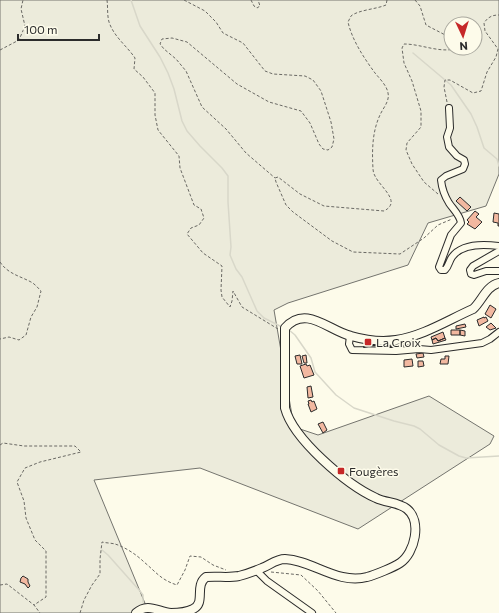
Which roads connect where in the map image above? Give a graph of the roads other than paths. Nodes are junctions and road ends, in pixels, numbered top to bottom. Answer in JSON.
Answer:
{"nodes":[{"id":1,"x":449,"y":108,"type":"road end"},
{"id":2,"x":499,"y":246,"type":"edge"},
{"id":3,"x":499,"y":251,"type":"edge"},
{"id":4,"x":499,"y":271,"type":"edge"},
{"id":5,"x":499,"y":283,"type":"edge"},
{"id":6,"x":499,"y":332,"type":"edge"},
{"id":7,"x":350,"y":336,"type":"junction"},
{"id":8,"x":258,"y":570,"type":"junction"},
{"id":9,"x":152,"y":610,"type":"edge"},
{"id":10,"x":136,"y":613,"type":"edge"},
{"id":11,"x":312,"y":613,"type":"edge"}],
"edges":[{"from":1,"to":2,"type":"street"},
{"from":3,"to":4,"type":"street"},
{"from":5,"to":7,"type":"main road"},
{"from":6,"to":7,"type":"street"},
{"from":7,"to":8,"type":"main road"},
{"from":8,"to":9,"type":"main road"},
{"from":8,"to":11,"type":"street"},
{"from":9,"to":10,"type":"main road"}]}
